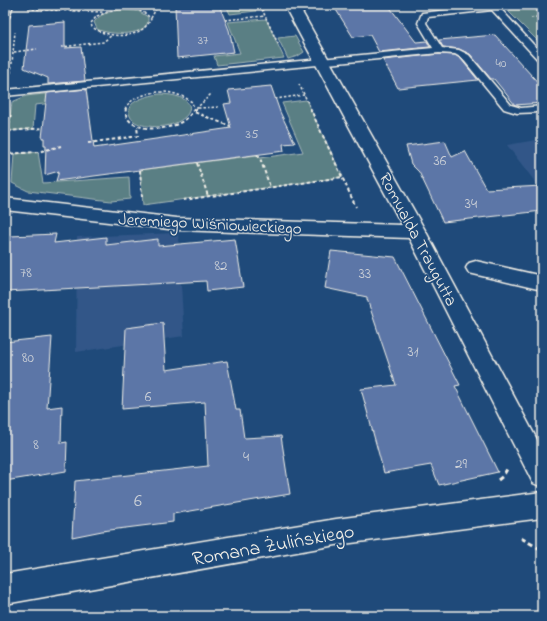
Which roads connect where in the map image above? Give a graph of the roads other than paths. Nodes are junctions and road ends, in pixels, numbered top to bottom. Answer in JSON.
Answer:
{"nodes":[{"id":1,"x":9,"y":5,"type":"edge"},
{"id":2,"x":291,"y":5,"type":"edge"},
{"id":3,"x":493,"y":6,"type":"edge"},
{"id":4,"x":5,"y":17,"type":"edge"},
{"id":5,"x":439,"y":50,"type":"junction"},
{"id":6,"x":321,"y":60,"type":"junction"},
{"id":7,"x":542,"y":60,"type":"edge"},
{"id":8,"x":5,"y":94,"type":"edge"},
{"id":9,"x":542,"y":109,"type":"edge"},
{"id":10,"x":5,"y":204,"type":"edge"},
{"id":11,"x":416,"y":232,"type":"junction"},
{"id":12,"x":476,"y":268,"type":"dead end"},
{"id":13,"x":542,"y":283,"type":"edge"},
{"id":14,"x":542,"y":475,"type":"edge"},
{"id":15,"x":542,"y":505,"type":"edge"},
{"id":16,"x":5,"y":590,"type":"edge"}],
"edges":[{"from":1,"to":4,"type":"lane"},
{"from":2,"to":6,"type":"street","name":"Romualda Traugutta"},
{"from":3,"to":5,"type":"lane"},
{"from":3,"to":7,"type":"lane"},
{"from":5,"to":6,"type":"lane"},
{"from":5,"to":9,"type":"lane"},
{"from":6,"to":8,"type":"lane"},
{"from":6,"to":11,"type":"street","name":"Romualda Traugutta"},
{"from":10,"to":11,"type":"street","name":"Jeremiego Wiśniowieckiego"},
{"from":11,"to":14,"type":"street","name":"Romualda Traugutta"},
{"from":12,"to":13,"type":"street"},
{"from":15,"to":16,"type":"street","name":"Romana Żulińskiego"}]}
